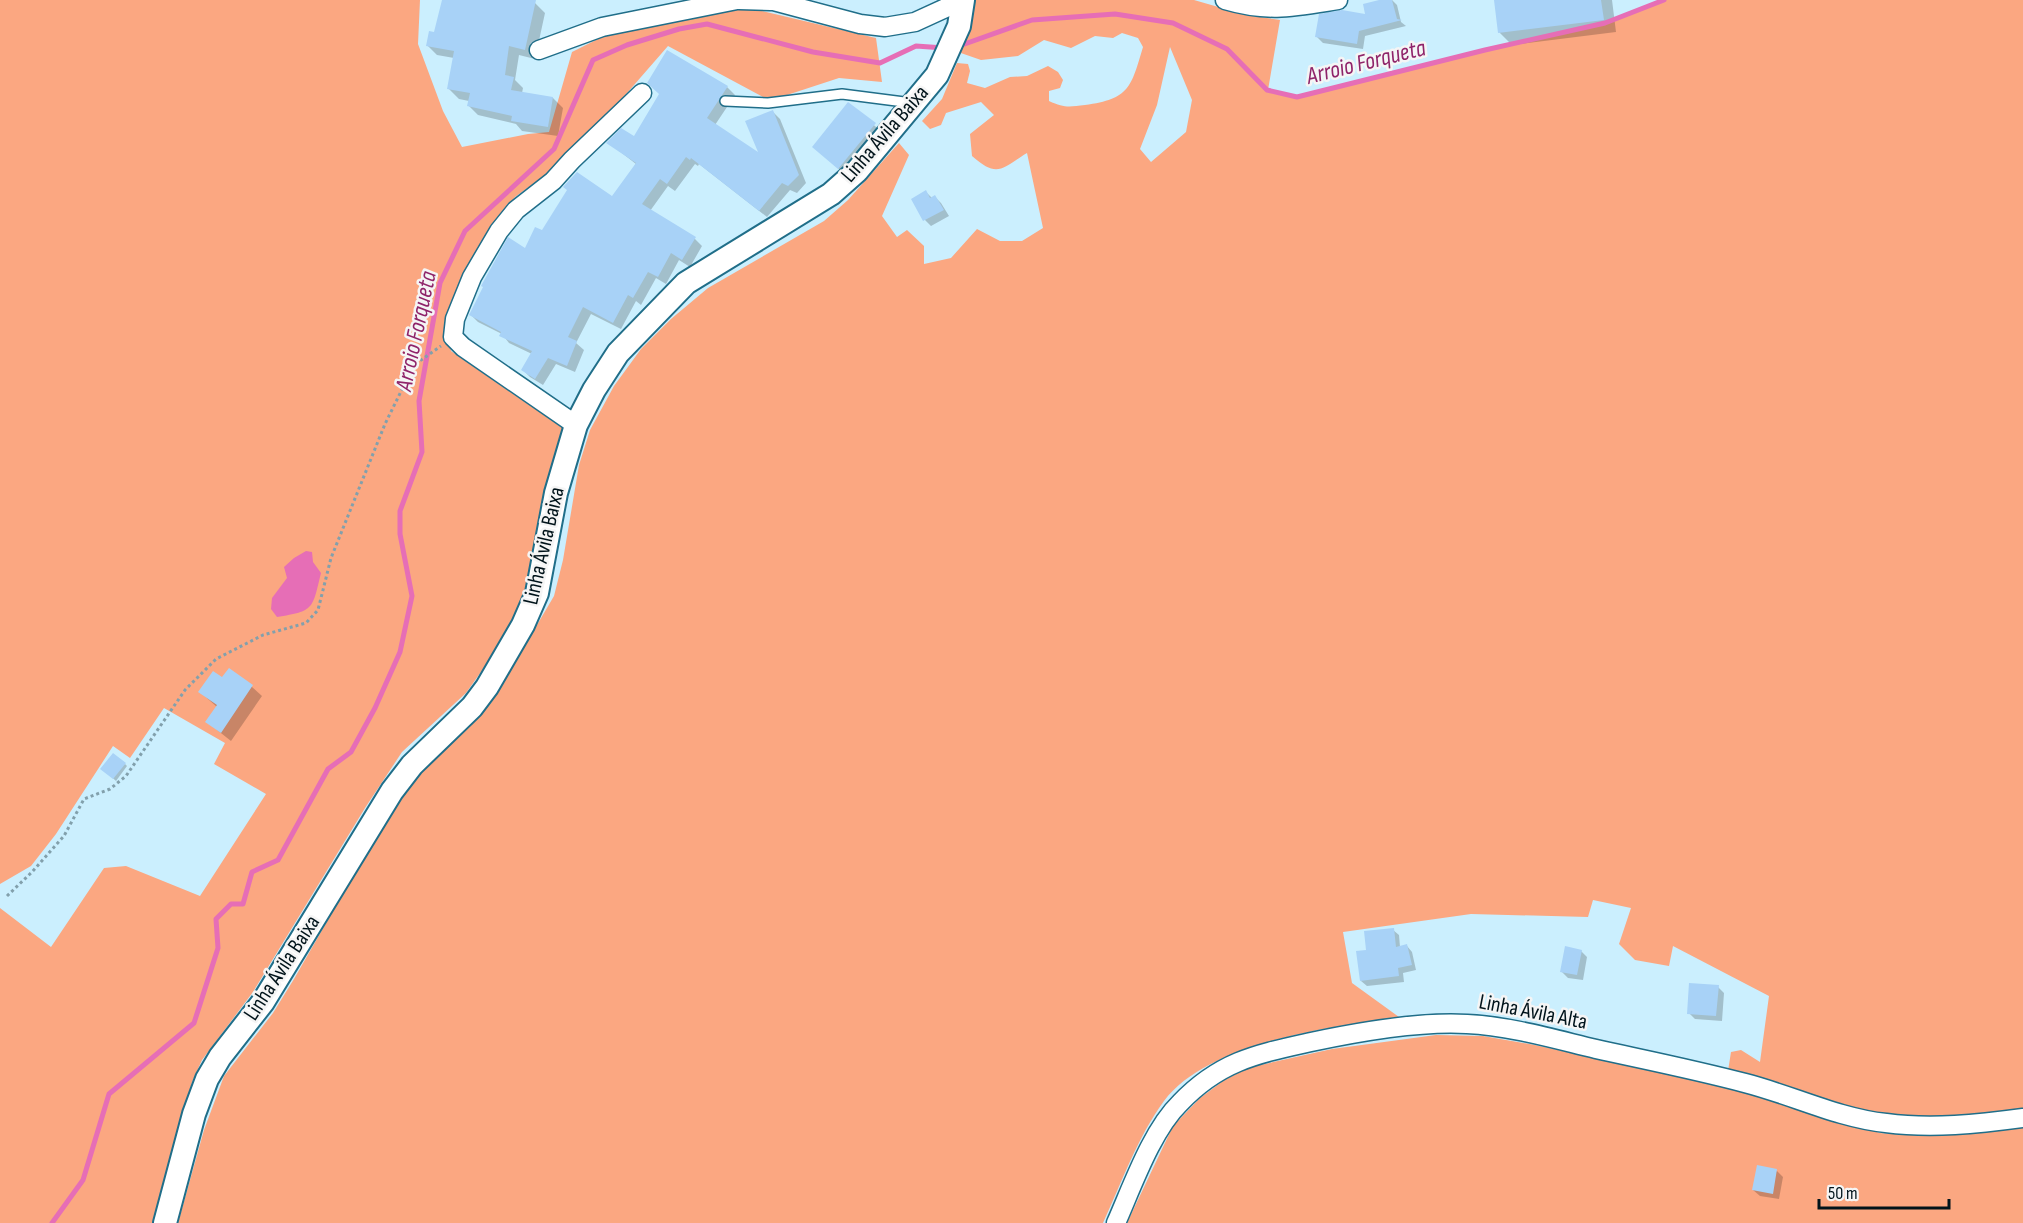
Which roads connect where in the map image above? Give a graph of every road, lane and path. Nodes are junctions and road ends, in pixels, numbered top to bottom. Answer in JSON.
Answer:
{"nodes":[{"id":1,"x":738,"y":0,"type":"edge"},
{"id":2,"x":963,"y":0,"type":"edge"},
{"id":3,"x":1225,"y":0,"type":"edge"},
{"id":4,"x":1338,"y":0,"type":"edge"},
{"id":5,"x":770,"y":1,"type":"edge"},
{"id":6,"x":539,"y":50,"type":"dead end"},
{"id":7,"x":642,"y":93,"type":"dead end"},
{"id":8,"x":725,"y":101,"type":"dead end"},
{"id":9,"x":915,"y":103,"type":"junction"},
{"id":10,"x":439,"y":348,"type":"dead end"},
{"id":11,"x":576,"y":425,"type":"junction"},
{"id":12,"x":7,"y":896,"type":"dead end"},
{"id":13,"x":2023,"y":1118,"type":"edge"},
{"id":14,"x":165,"y":1223,"type":"edge"},
{"id":15,"x":1116,"y":1223,"type":"edge"}],
"edges":[{"from":1,"to":5,"type":"street"},
{"from":1,"to":6,"type":"street"},
{"from":2,"to":5,"type":"street"},
{"from":2,"to":9,"type":"street","name":"Linha Ávila Baixa"},
{"from":3,"to":4,"type":"street"},
{"from":7,"to":11,"type":"street"},
{"from":8,"to":9,"type":"lane"},
{"from":9,"to":11,"type":"street","name":"Linha Ávila Baixa"},
{"from":10,"to":12,"type":"path"},
{"from":11,"to":14,"type":"street","name":"Linha Ávila Baixa"},
{"from":13,"to":15,"type":"street","name":"Linha Ávila Alta"}]}
